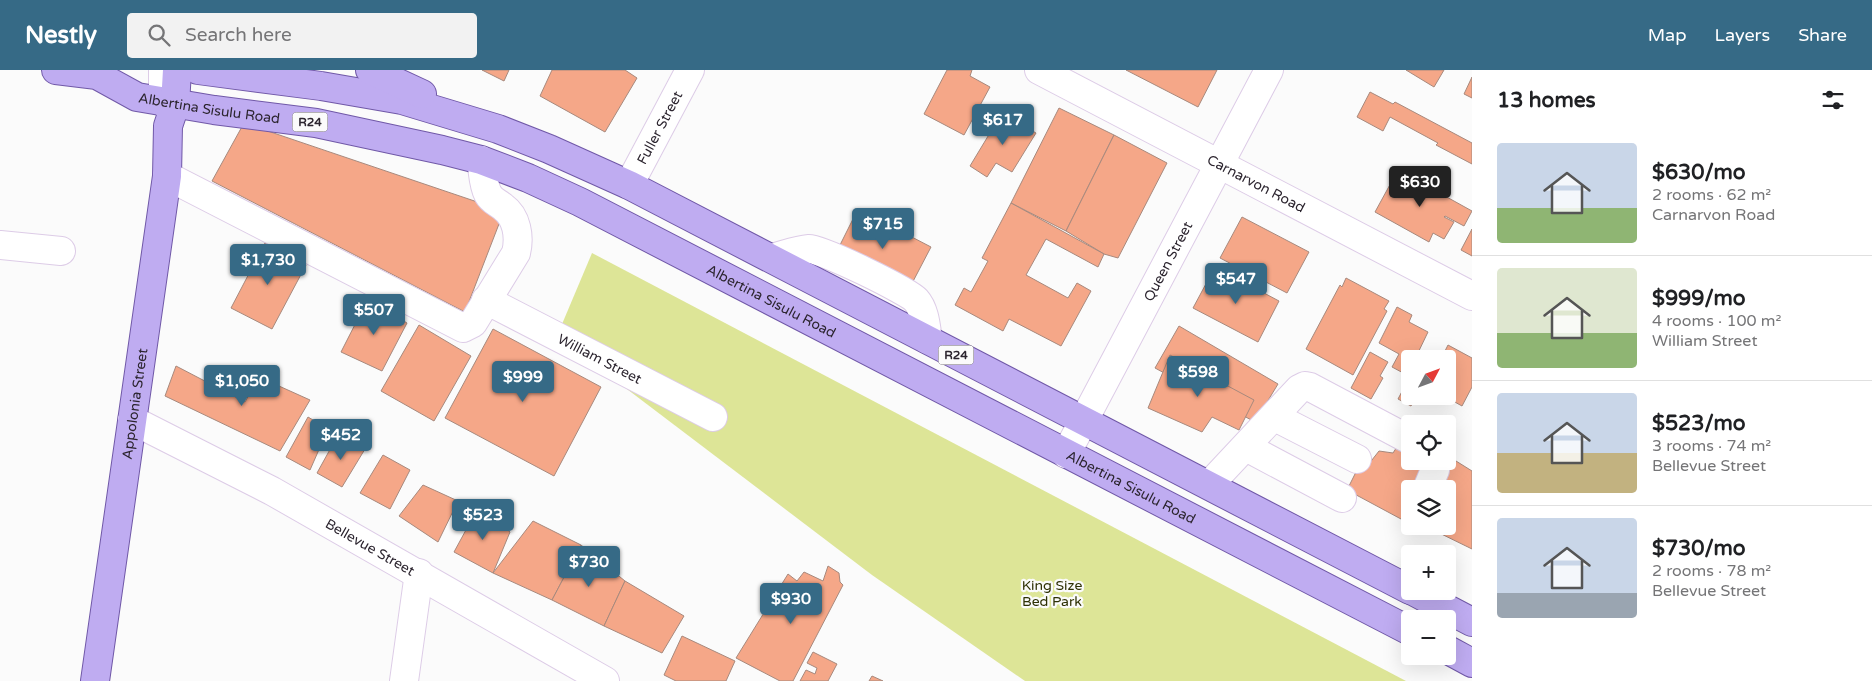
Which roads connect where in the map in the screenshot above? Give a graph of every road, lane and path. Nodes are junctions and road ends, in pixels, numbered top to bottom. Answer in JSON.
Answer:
{"nodes":[{"id":1,"x":56,"y":70,"type":"edge"},
{"id":2,"x":129,"y":70,"type":"edge"},
{"id":3,"x":147,"y":70,"type":"edge"},
{"id":4,"x":163,"y":70,"type":"edge"},
{"id":5,"x":177,"y":70,"type":"edge"},
{"id":6,"x":198,"y":70,"type":"edge"},
{"id":7,"x":370,"y":70,"type":"edge"},
{"id":8,"x":690,"y":70,"type":"edge"},
{"id":9,"x":1039,"y":70,"type":"edge"},
{"id":10,"x":1269,"y":70,"type":"edge"},
{"id":11,"x":105,"y":72,"type":"edge"},
{"id":12,"x":159,"y":106,"type":"junction"},
{"id":13,"x":498,"y":129,"type":"junction"},
{"id":14,"x":481,"y":160,"type":"junction"},
{"id":15,"x":1220,"y":165,"type":"junction"},
{"id":16,"x":167,"y":176,"type":"junction"},
{"id":17,"x":629,"y":185,"type":"junction"},
{"id":18,"x":0,"y":245,"type":"edge"},
{"id":19,"x":61,"y":252,"type":"dead end"},
{"id":20,"x":1472,"y":296,"type":"edge"},
{"id":21,"x":486,"y":300,"type":"junction"},
{"id":22,"x":713,"y":417,"type":"dead end"},
{"id":23,"x":1275,"y":417,"type":"junction"},
{"id":24,"x":132,"y":420,"type":"junction"},
{"id":25,"x":1084,"y":421,"type":"junction"},
{"id":26,"x":1401,"y":435,"type":"edge"},
{"id":27,"x":1246,"y":447,"type":"junction"},
{"id":28,"x":1066,"y":454,"type":"junction"},
{"id":29,"x":1357,"y":460,"type":"dead end"},
{"id":30,"x":1209,"y":486,"type":"junction"},
{"id":31,"x":1342,"y":498,"type":"dead end"},
{"id":32,"x":419,"y":573,"type":"junction"},
{"id":33,"x":1401,"y":585,"type":"edge"},
{"id":34,"x":1430,"y":600,"type":"edge"},
{"id":35,"x":1472,"y":622,"type":"edge"},
{"id":36,"x":1401,"y":625,"type":"edge"},
{"id":37,"x":1456,"y":654,"type":"edge"},
{"id":38,"x":1472,"y":663,"type":"edge"},
{"id":39,"x":95,"y":681,"type":"edge"},
{"id":40,"x":404,"y":681,"type":"edge"},
{"id":41,"x":605,"y":681,"type":"edge"}],
"edges":[{"from":1,"to":11,"type":"main road","name":"Albertina Sisulu Road","number":"R24"},
{"from":2,"to":12,"type":"main road"},
{"from":3,"to":12,"type":"street"},
{"from":4,"to":12,"type":"street"},
{"from":5,"to":12,"type":"main road"},
{"from":6,"to":13,"type":"main road","number":"R24"},
{"from":7,"to":13,"type":"main road"},
{"from":8,"to":17,"type":"street","name":"Fuller Street"},
{"from":9,"to":15,"type":"street","name":"Carnarvon Road"},
{"from":10,"to":15,"type":"street","name":"Queen Street"},
{"from":11,"to":12,"type":"main road","name":"Albertina Sisulu Road","number":"R24"},
{"from":12,"to":14,"type":"main road","name":"Albertina Sisulu Road","number":"R24"},
{"from":12,"to":16,"type":"main road","name":"Appolonia Street"},
{"from":13,"to":17,"type":"main road","number":"R24"},
{"from":14,"to":21,"type":"street"},
{"from":14,"to":28,"type":"main road","name":"Albertina Sisulu Road","number":"R24"},
{"from":15,"to":20,"type":"street","name":"Carnarvon Road"},
{"from":15,"to":25,"type":"street","name":"Queen Street"},
{"from":16,"to":21,"type":"street"},
{"from":16,"to":24,"type":"main road","name":"Appolonia Street"},
{"from":17,"to":25,"type":"main road","number":"R24"},
{"from":18,"to":19,"type":"street"},
{"from":21,"to":22,"type":"street","name":"William Street"},
{"from":23,"to":26,"type":"street"},
{"from":23,"to":27,"type":"street"},
{"from":23,"to":29,"type":"street"},
{"from":24,"to":32,"type":"street","name":"Bellevue Street"},
{"from":24,"to":39,"type":"main road","name":"Appolonia Street"},
{"from":25,"to":28,"type":"street","name":"Queen Street"},
{"from":25,"to":30,"type":"main road","number":"R24"},
{"from":27,"to":30,"type":"street"},
{"from":27,"to":31,"type":"street"},
{"from":28,"to":36,"type":"main road","name":"Albertina Sisulu Road","number":"R24"},
{"from":30,"to":33,"type":"main road","number":"R24"},
{"from":32,"to":40,"type":"street"},
{"from":32,"to":41,"type":"street","name":"Bellevue Street"},
{"from":34,"to":35,"type":"main road"},
{"from":37,"to":38,"type":"main road"}]}
